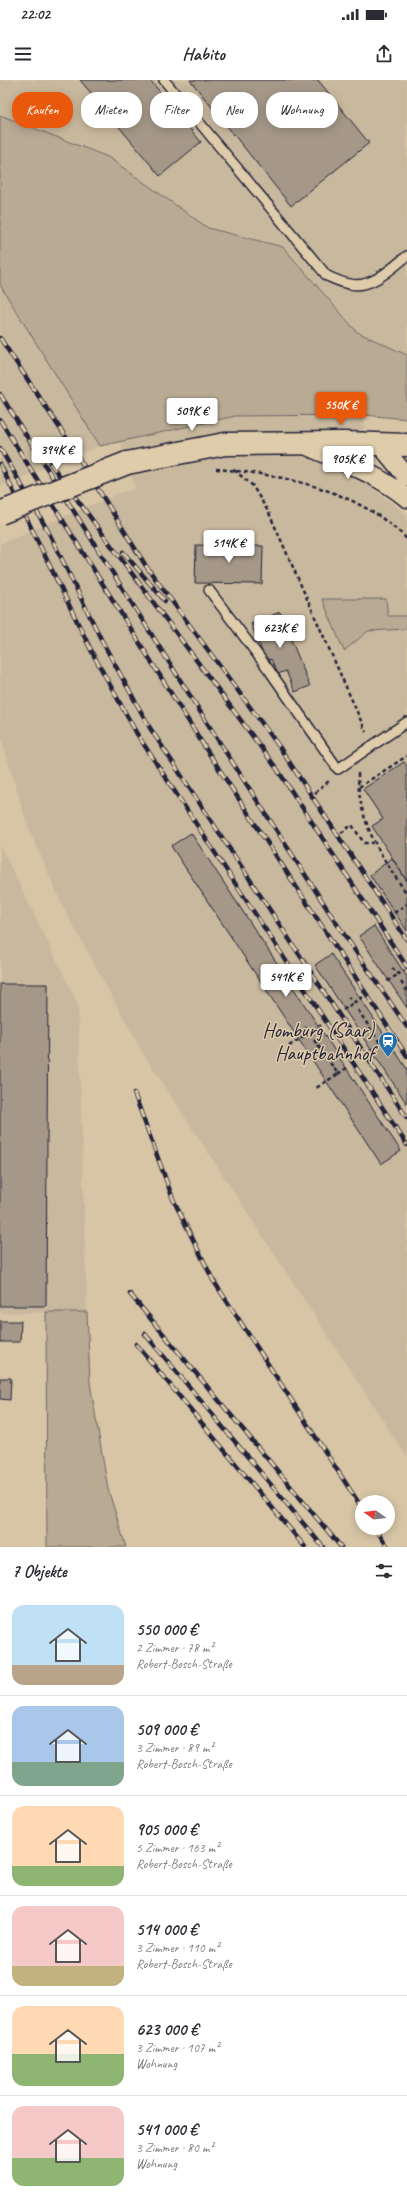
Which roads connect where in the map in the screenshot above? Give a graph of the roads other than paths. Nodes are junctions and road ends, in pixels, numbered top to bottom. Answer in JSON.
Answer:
{"nodes":[{"id":1,"x":164,"y":80,"type":"edge"},
{"id":2,"x":407,"y":256,"type":"edge"},
{"id":3,"x":301,"y":443,"type":"junction"},
{"id":4,"x":380,"y":444,"type":"junction"},
{"id":5,"x":407,"y":445,"type":"edge"},
{"id":6,"x":407,"y":477,"type":"edge"},
{"id":7,"x":407,"y":498,"type":"edge"},
{"id":8,"x":0,"y":513,"type":"edge"},
{"id":9,"x":209,"y":590,"type":"dead end"},
{"id":10,"x":407,"y":722,"type":"edge"}],
"edges":[{"from":1,"to":2,"type":"lane"},
{"from":3,"to":4,"type":"main road"},
{"from":3,"to":7,"type":"street"},
{"from":3,"to":8,"type":"main road","bridge":true},
{"from":4,"to":5,"type":"main road"},
{"from":4,"to":6,"type":"street"},
{"from":9,"to":10,"type":"lane"}]}
